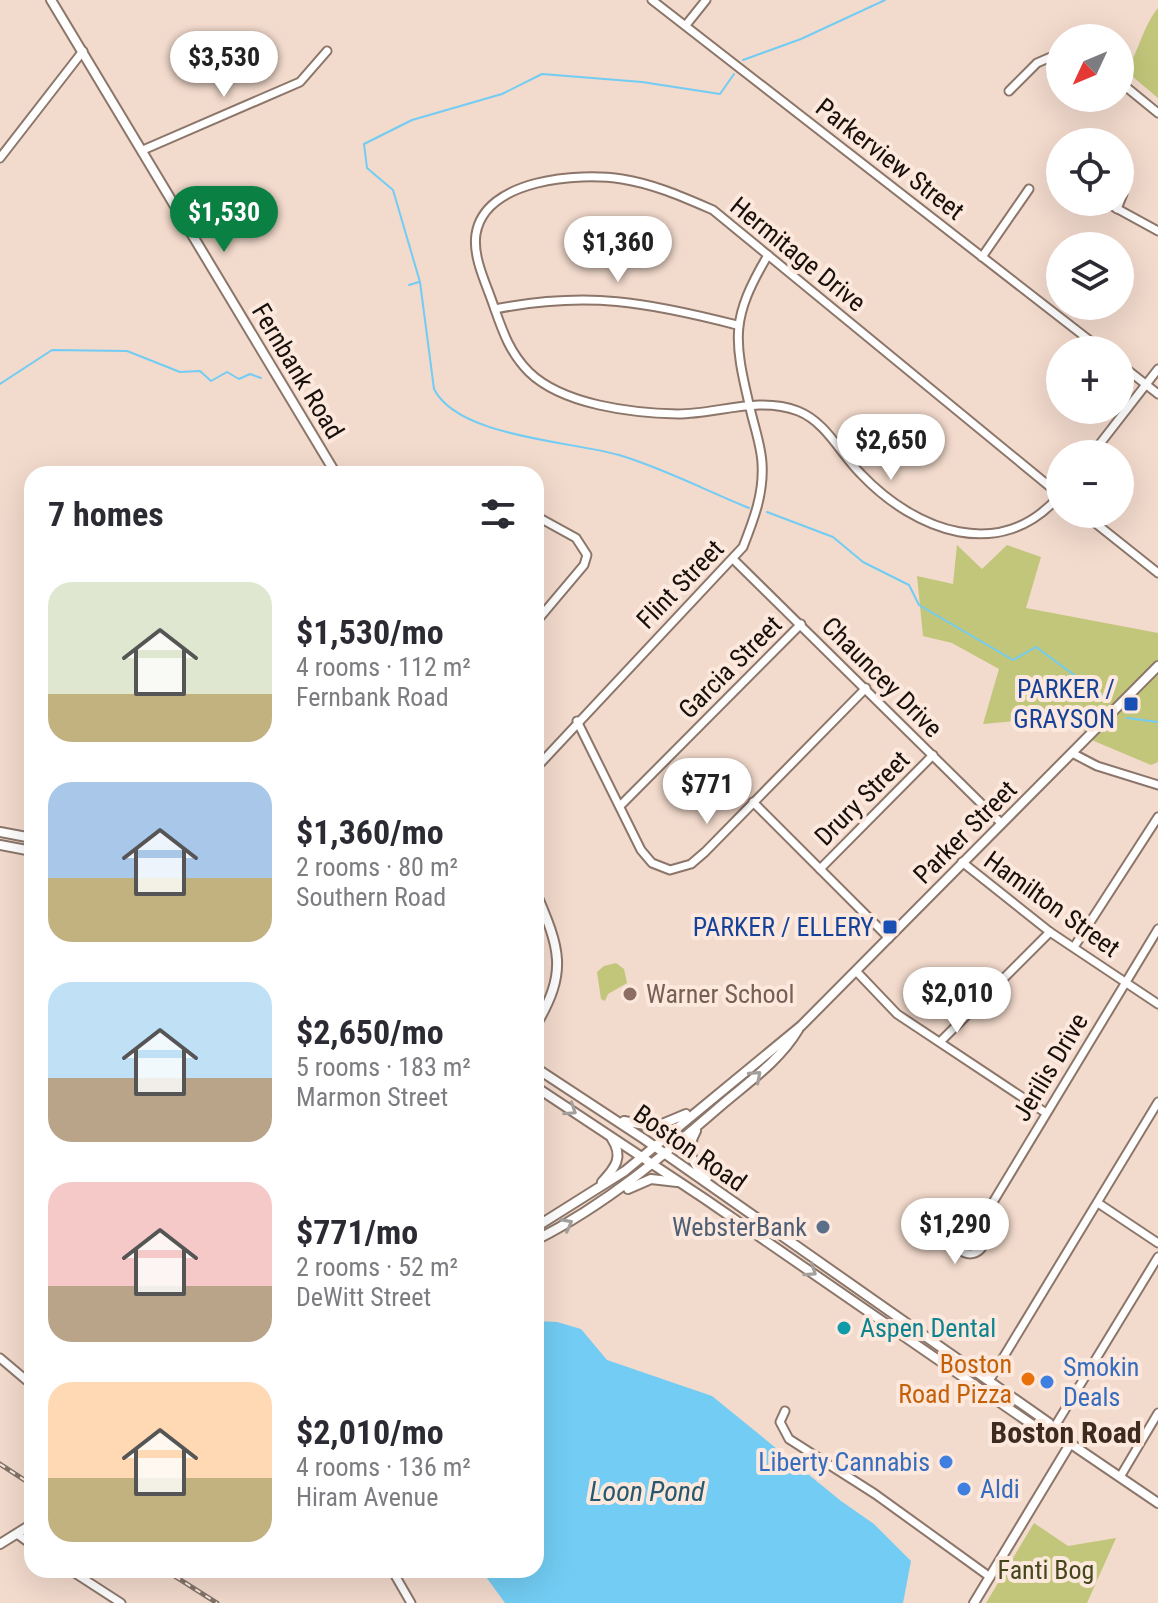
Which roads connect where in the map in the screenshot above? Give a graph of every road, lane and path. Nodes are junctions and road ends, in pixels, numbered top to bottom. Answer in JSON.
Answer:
{"nodes":[{"id":1,"x":51,"y":0,"type":"edge"},
{"id":2,"x":652,"y":0,"type":"edge"},
{"id":3,"x":706,"y":0,"type":"edge"},
{"id":4,"x":686,"y":25,"type":"junction"},
{"id":5,"x":83,"y":51,"type":"junction"},
{"id":6,"x":327,"y":51,"type":"dead end"},
{"id":7,"x":1046,"y":58,"type":"edge"},
{"id":8,"x":1009,"y":91,"type":"dead end"},
{"id":9,"x":1134,"y":93,"type":"edge"},
{"id":10,"x":1158,"y":113,"type":"edge"},
{"id":11,"x":143,"y":150,"type":"junction"},
{"id":12,"x":0,"y":158,"type":"edge"},
{"id":13,"x":1029,"y":189,"type":"dead end"},
{"id":14,"x":1130,"y":216,"type":"edge"},
{"id":15,"x":1158,"y":231,"type":"edge"},
{"id":16,"x":768,"y":255,"type":"junction"},
{"id":17,"x":982,"y":257,"type":"junction"},
{"id":18,"x":495,"y":309,"type":"junction"},
{"id":19,"x":737,"y":325,"type":"junction"},
{"id":20,"x":1084,"y":336,"type":"edge"},
{"id":21,"x":1158,"y":369,"type":"edge"},
{"id":22,"x":1134,"y":375,"type":"edge"},
{"id":23,"x":1146,"y":384,"type":"junction"},
{"id":24,"x":1158,"y":394,"type":"edge"},
{"id":25,"x":749,"y":405,"type":"junction"},
{"id":26,"x":1103,"y":440,"type":"edge"},
{"id":27,"x":331,"y":466,"type":"edge"},
{"id":28,"x":1046,"y":483,"type":"edge"},
{"id":29,"x":1046,"y":508,"type":"edge"},
{"id":30,"x":544,"y":520,"type":"edge"},
{"id":31,"x":1102,"y":528,"type":"edge"},
{"id":32,"x":734,"y":560,"type":"junction"},
{"id":33,"x":1158,"y":573,"type":"edge"},
{"id":34,"x":544,"y":612,"type":"edge"},
{"id":35,"x":801,"y":624,"type":"junction"},
{"id":36,"x":1158,"y":666,"type":"edge"},
{"id":37,"x":866,"y":688,"type":"junction"},
{"id":38,"x":577,"y":721,"type":"junction"},
{"id":39,"x":1072,"y":753,"type":"junction"},
{"id":40,"x":933,"y":755,"type":"junction"},
{"id":41,"x":544,"y":759,"type":"edge"},
{"id":42,"x":1158,"y":785,"type":"edge"},
{"id":43,"x":753,"y":802,"type":"junction"},
{"id":44,"x":620,"y":806,"type":"junction"},
{"id":45,"x":1158,"y":817,"type":"edge"},
{"id":46,"x":1001,"y":823,"type":"junction"},
{"id":47,"x":0,"y":832,"type":"edge"},
{"id":48,"x":24,"y":836,"type":"edge"},
{"id":49,"x":0,"y":845,"type":"edge"},
{"id":50,"x":24,"y":850,"type":"edge"},
{"id":51,"x":962,"y":862,"type":"junction"},
{"id":52,"x":820,"y":869,"type":"junction"},
{"id":53,"x":544,"y":914,"type":"edge"},
{"id":54,"x":1158,"y":929,"type":"edge"},
{"id":55,"x":1050,"y":932,"type":"junction"},
{"id":56,"x":889,"y":938,"type":"junction"},
{"id":57,"x":1074,"y":947,"type":"junction"},
{"id":58,"x":856,"y":971,"type":"junction"},
{"id":59,"x":1125,"y":981,"type":"junction"},
{"id":60,"x":1158,"y":1004,"type":"edge"},
{"id":61,"x":544,"y":1011,"type":"edge"},
{"id":62,"x":801,"y":1026,"type":"junction"},
{"id":63,"x":940,"y":1042,"type":"junction"},
{"id":64,"x":544,"y":1073,"type":"edge"},
{"id":65,"x":544,"y":1092,"type":"edge"},
{"id":66,"x":1158,"y":1102,"type":"edge"},
{"id":67,"x":701,"y":1106,"type":"junction"},
{"id":68,"x":603,"y":1112,"type":"junction"},
{"id":69,"x":1046,"y":1113,"type":"junction"},
{"id":70,"x":705,"y":1120,"type":"junction"},
{"id":71,"x":606,"y":1133,"type":"junction"},
{"id":72,"x":654,"y":1146,"type":"junction"},
{"id":73,"x":665,"y":1154,"type":"junction"},
{"id":74,"x":642,"y":1157,"type":"junction"},
{"id":75,"x":653,"y":1164,"type":"junction"},
{"id":76,"x":690,"y":1189,"type":"junction"},
{"id":77,"x":594,"y":1193,"type":"junction"},
{"id":78,"x":728,"y":1198,"type":"junction"},
{"id":79,"x":1098,"y":1203,"type":"junction"},
{"id":80,"x":596,"y":1207,"type":"junction"},
{"id":81,"x":544,"y":1222,"type":"edge"},
{"id":82,"x":978,"y":1227,"type":"dead end"},
{"id":83,"x":544,"y":1236,"type":"edge"},
{"id":84,"x":1158,"y":1243,"type":"edge"},
{"id":85,"x":1158,"y":1257,"type":"edge"},
{"id":86,"x":0,"y":1358,"type":"edge"},
{"id":87,"x":24,"y":1378,"type":"edge"},
{"id":88,"x":989,"y":1381,"type":"junction"},
{"id":89,"x":785,"y":1411,"type":"dead end"},
{"id":90,"x":1158,"y":1413,"type":"edge"},
{"id":91,"x":1052,"y":1431,"type":"junction"},
{"id":92,"x":1070,"y":1444,"type":"junction"},
{"id":93,"x":1120,"y":1477,"type":"junction"},
{"id":94,"x":1158,"y":1503,"type":"edge"},
{"id":95,"x":24,"y":1529,"type":"edge"},
{"id":96,"x":17,"y":1534,"type":"junction"},
{"id":97,"x":24,"y":1539,"type":"edge"},
{"id":98,"x":0,"y":1544,"type":"edge"},
{"id":99,"x":990,"y":1577,"type":"junction"},
{"id":100,"x":82,"y":1578,"type":"edge"},
{"id":101,"x":397,"y":1578,"type":"edge"},
{"id":102,"x":119,"y":1603,"type":"edge"},
{"id":103,"x":411,"y":1603,"type":"edge"},
{"id":104,"x":974,"y":1603,"type":"edge"}],
"edges":[{"from":1,"to":5,"type":"main road","name":"Fernbank Road"},
{"from":2,"to":4,"type":"street","name":"Parkerview Street"},
{"from":3,"to":4,"type":"street"},
{"from":4,"to":17,"type":"street","name":"Parkerview Street"},
{"from":5,"to":11,"type":"main road","name":"Fernbank Road"},
{"from":5,"to":12,"type":"street"},
{"from":6,"to":11,"type":"street"},
{"from":7,"to":8,"type":"street"},
{"from":9,"to":10,"type":"street"},
{"from":11,"to":27,"type":"main road","name":"Fernbank Road"},
{"from":13,"to":17,"type":"street"},
{"from":14,"to":15,"type":"street"},
{"from":16,"to":18,"type":"street","name":"Hermitage Drive"},
{"from":16,"to":19,"type":"street","name":"Flint Street"},
{"from":16,"to":28,"type":"street","name":"Hermitage Drive"},
{"from":17,"to":20,"type":"street","name":"Parkerview Street"},
{"from":18,"to":19,"type":"street"},
{"from":18,"to":25,"type":"street","name":"Hermitage Drive"},
{"from":19,"to":25,"type":"street","name":"Flint Street"},
{"from":21,"to":23,"type":"street"},
{"from":22,"to":23,"type":"street"},
{"from":23,"to":24,"type":"street"},
{"from":23,"to":26,"type":"street"},
{"from":25,"to":29,"type":"street","name":"Hermitage Drive"},
{"from":25,"to":32,"type":"street","name":"Flint Street"},
{"from":30,"to":34,"type":"street"},
{"from":31,"to":33,"type":"street"},
{"from":32,"to":35,"type":"street","name":"Chauncey Drive"},
{"from":32,"to":38,"type":"street","name":"Flint Street"},
{"from":35,"to":37,"type":"street","name":"Chauncey Drive"},
{"from":35,"to":44,"type":"street","name":"Garcia Street"},
{"from":36,"to":39,"type":"main road","name":"Parker Street"},
{"from":37,"to":40,"type":"street","name":"Chauncey Drive"},
{"from":37,"to":43,"type":"street"},
{"from":38,"to":41,"type":"street","name":"Flint Street"},
{"from":38,"to":44,"type":"street"},
{"from":39,"to":42,"type":"street"},
{"from":39,"to":46,"type":"main road","name":"Parker Street"},
{"from":40,"to":46,"type":"street","name":"Chauncey Drive"},
{"from":40,"to":52,"type":"street","name":"Drury Street"},
{"from":43,"to":44,"type":"street"},
{"from":43,"to":52,"type":"street"},
{"from":45,"to":57,"type":"street"},
{"from":46,"to":51,"type":"main road","name":"Parker Street"},
{"from":47,"to":48,"type":"main road"},
{"from":49,"to":50,"type":"main road"},
{"from":51,"to":55,"type":"street","name":"Hamilton Street"},
{"from":51,"to":56,"type":"main road","name":"Parker Street"},
{"from":52,"to":56,"type":"street"},
{"from":53,"to":61,"type":"main road"},
{"from":54,"to":59,"type":"street","name":"Jerilis Drive"},
{"from":55,"to":57,"type":"street","name":"Hamilton Street"},
{"from":55,"to":63,"type":"street"},
{"from":56,"to":58,"type":"main road","name":"Parker Street"},
{"from":57,"to":59,"type":"street","name":"Hamilton Street"},
{"from":58,"to":62,"type":"main road","name":"Parker Street"},
{"from":58,"to":63,"type":"street"},
{"from":59,"to":60,"type":"street","name":"Hamilton Street"},
{"from":59,"to":69,"type":"street","name":"Jerilis Drive"},
{"from":62,"to":67,"type":"main road","name":"Parker Street"},
{"from":70,"to":62,"type":"main road","name":"Parker Street","one_way":true},
{"from":63,"to":69,"type":"street"},
{"from":64,"to":68,"type":"main road","name":"Boston Road"},
{"from":65,"to":71,"type":"main road","name":"Boston Road","one_way":true},
{"from":66,"to":79,"type":"street"},
{"from":67,"to":68,"type":"main road"},
{"from":67,"to":72,"type":"main road","name":"Parker Street"},
{"from":68,"to":72,"type":"main road","name":"Boston Road"},
{"from":69,"to":82,"type":"street","name":"Jerilis Drive"},
{"from":70,"to":73,"type":"main road","name":"Parker Street"},
{"from":70,"to":78,"type":"main road"},
{"from":71,"to":74,"type":"main road","name":"Boston Road"},
{"from":71,"to":77,"type":"main road"},
{"from":72,"to":73,"type":"main road","name":"Boston Road"},
{"from":72,"to":74,"type":"main road","name":"Parker Street"},
{"from":73,"to":75,"type":"main road","name":"Parker Street"},
{"from":73,"to":78,"type":"main road","name":"Boston Road"},
{"from":74,"to":75,"type":"main road","name":"Boston Road"},
{"from":74,"to":77,"type":"main road","name":"Parker Street"},
{"from":75,"to":76,"type":"main road","name":"Boston Road"},
{"from":75,"to":80,"type":"main road","name":"Parker Street"},
{"from":76,"to":80,"type":"main road"},
{"from":76,"to":91,"type":"main road","name":"Boston Road","one_way":true},
{"from":77,"to":81,"type":"main road","name":"Parker Street"},
{"from":78,"to":88,"type":"main road","name":"Boston Road"},
{"from":79,"to":84,"type":"street"},
{"from":79,"to":88,"type":"street"},
{"from":83,"to":80,"type":"main road","name":"Parker Street","one_way":true},
{"from":85,"to":91,"type":"street"},
{"from":86,"to":87,"type":"street"},
{"from":88,"to":91,"type":"main road","name":"Boston Road"},
{"from":89,"to":99,"type":"street"},
{"from":90,"to":93,"type":"street"},
{"from":91,"to":92,"type":"main road","name":"Boston Road"},
{"from":92,"to":93,"type":"main road","name":"Boston Road"},
{"from":92,"to":99,"type":"main road"},
{"from":93,"to":94,"type":"main road","name":"Boston Road"},
{"from":95,"to":96,"type":"main road"},
{"from":96,"to":97,"type":"street"},
{"from":96,"to":98,"type":"main road"},
{"from":99,"to":104,"type":"main road"},
{"from":100,"to":102,"type":"street"},
{"from":101,"to":103,"type":"street"}]}
